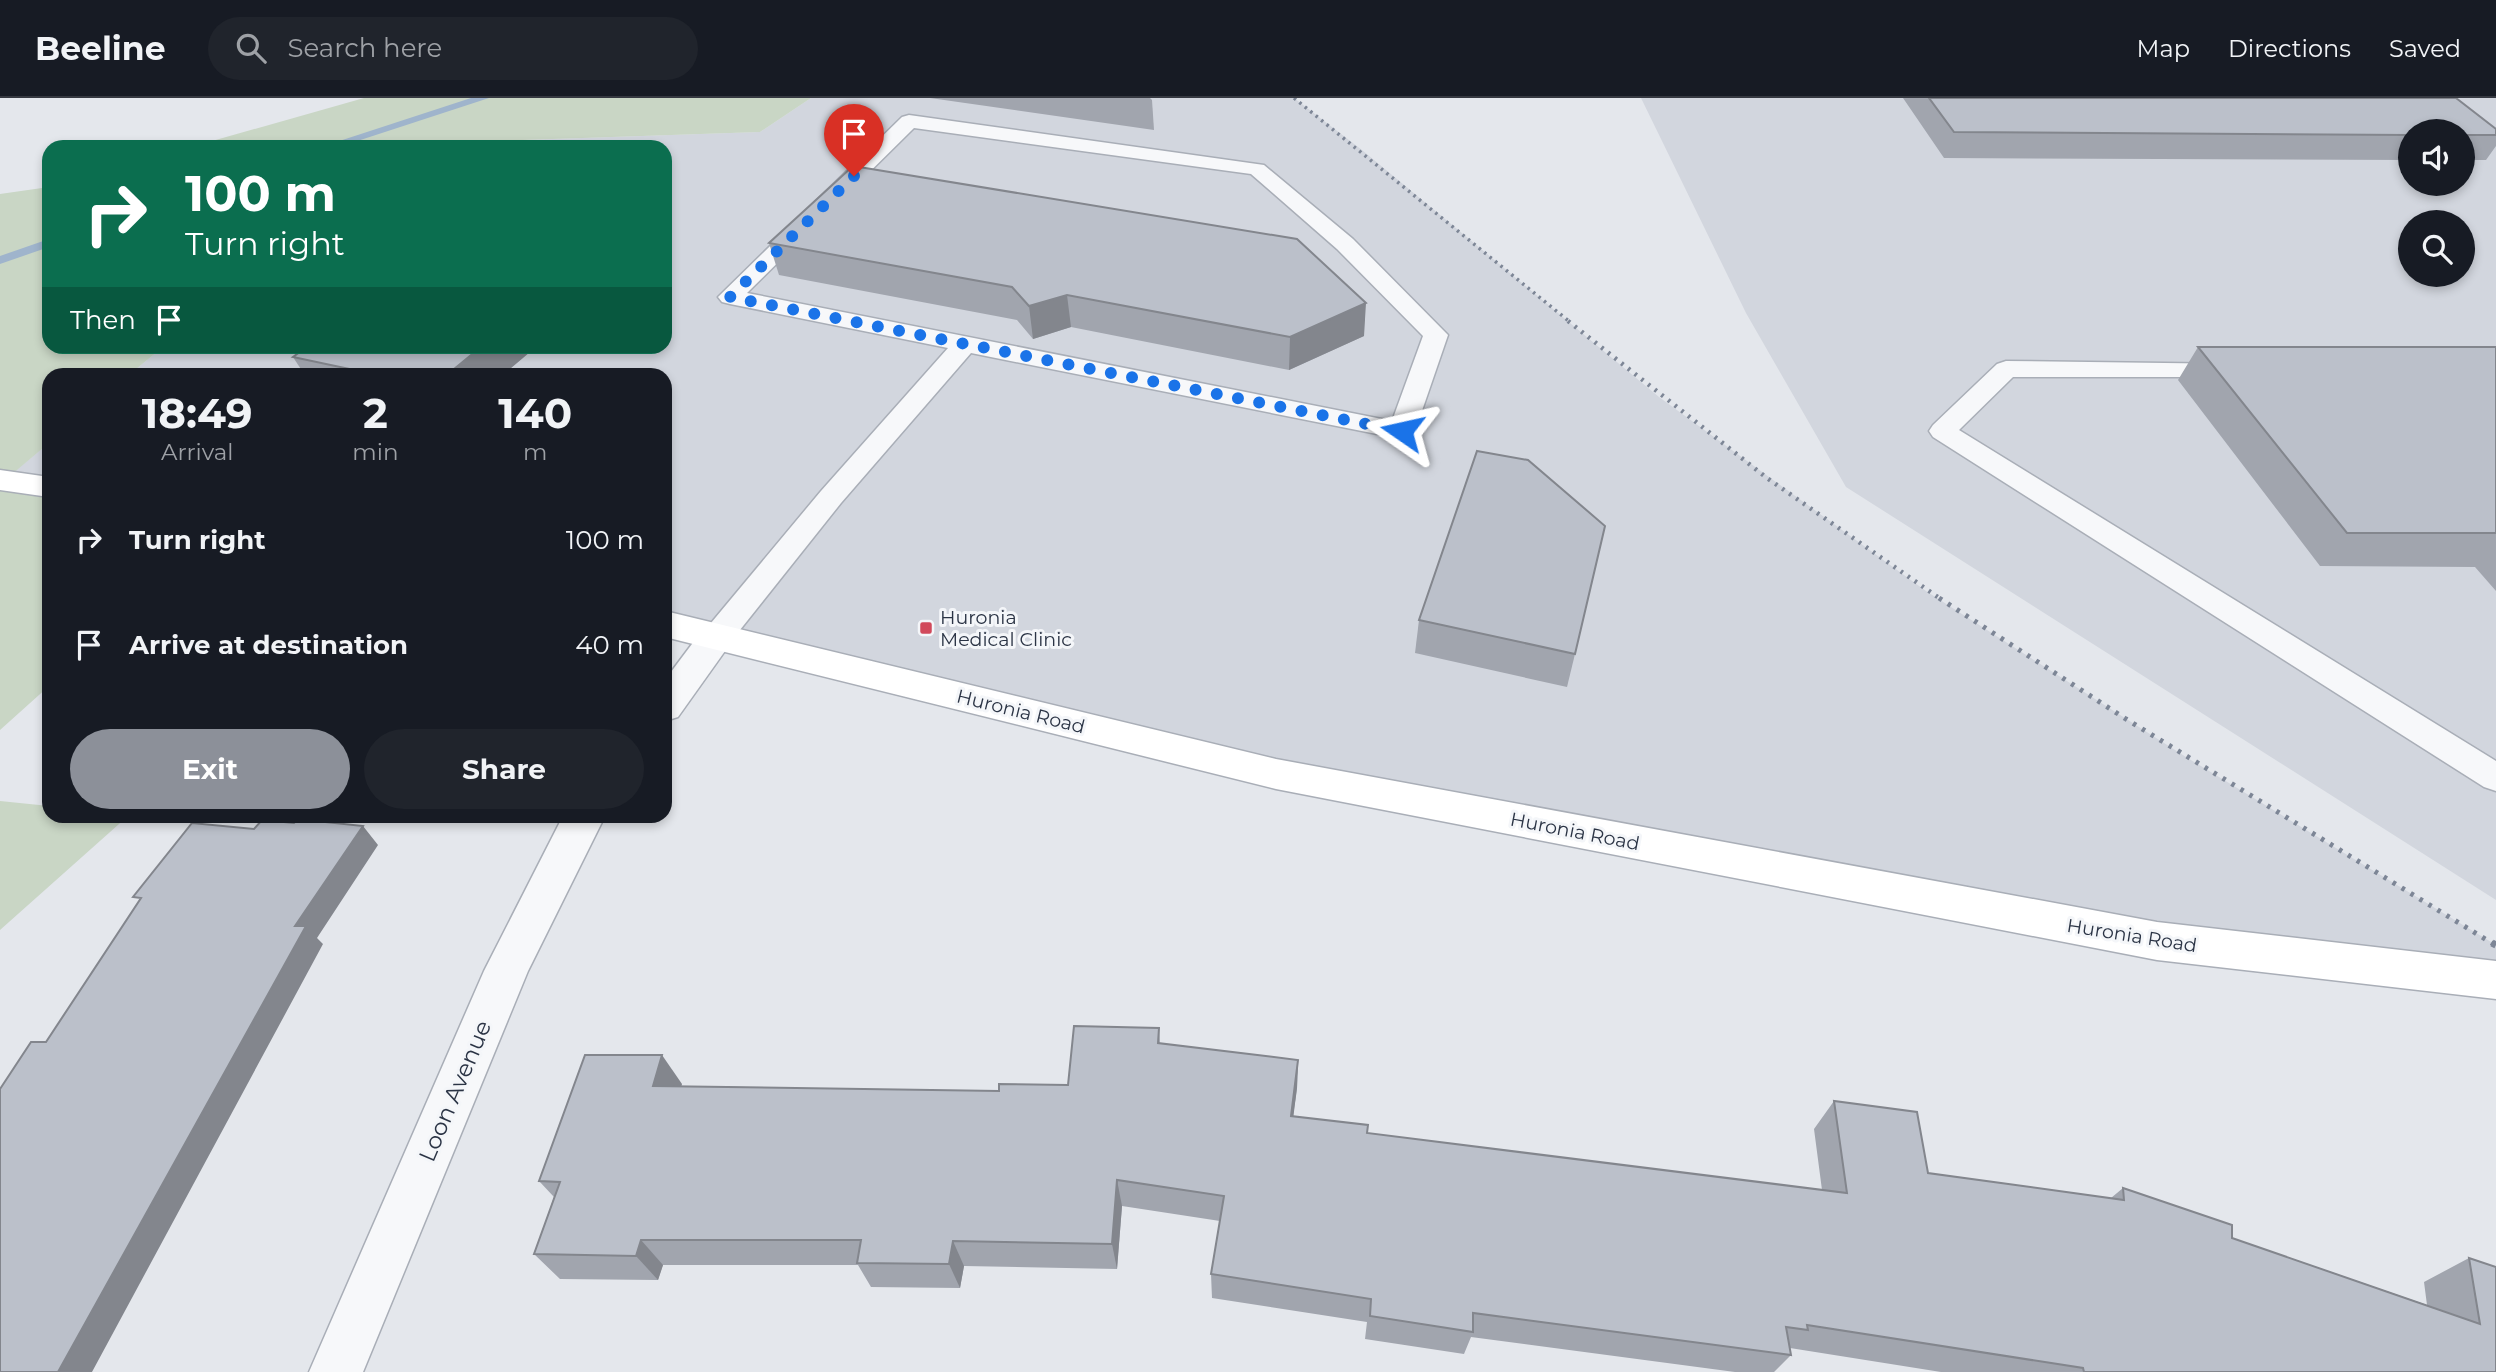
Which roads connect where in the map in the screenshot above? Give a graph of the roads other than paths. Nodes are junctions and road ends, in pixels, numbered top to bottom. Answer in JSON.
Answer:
{"nodes":[{"id":1,"x":965,"y":344,"type":"junction"},
{"id":2,"x":2264,"y":369,"type":"edge"},
{"id":3,"x":0,"y":480,"type":"edge"},
{"id":4,"x":42,"y":487,"type":"edge"},
{"id":5,"x":672,"y":626,"type":"edge"},
{"id":6,"x":717,"y":637,"type":"junction"},
{"id":7,"x":672,"y":698,"type":"edge"},
{"id":8,"x":2496,"y":778,"type":"edge"},
{"id":9,"x":580,"y":823,"type":"edge"},
{"id":10,"x":2496,"y":980,"type":"edge"},
{"id":11,"x":336,"y":1372,"type":"edge"}],
"edges":[{"from":1,"to":1,"type":"lane"},
{"from":1,"to":6,"type":"lane"},
{"from":2,"to":8,"type":"lane"},
{"from":3,"to":4,"type":"main road"},
{"from":5,"to":6,"type":"main road","name":"Huronia Road"},
{"from":6,"to":7,"type":"street"},
{"from":6,"to":10,"type":"main road","name":"Huronia Road"},
{"from":9,"to":11,"type":"street","name":"Loon Avenue"}]}
